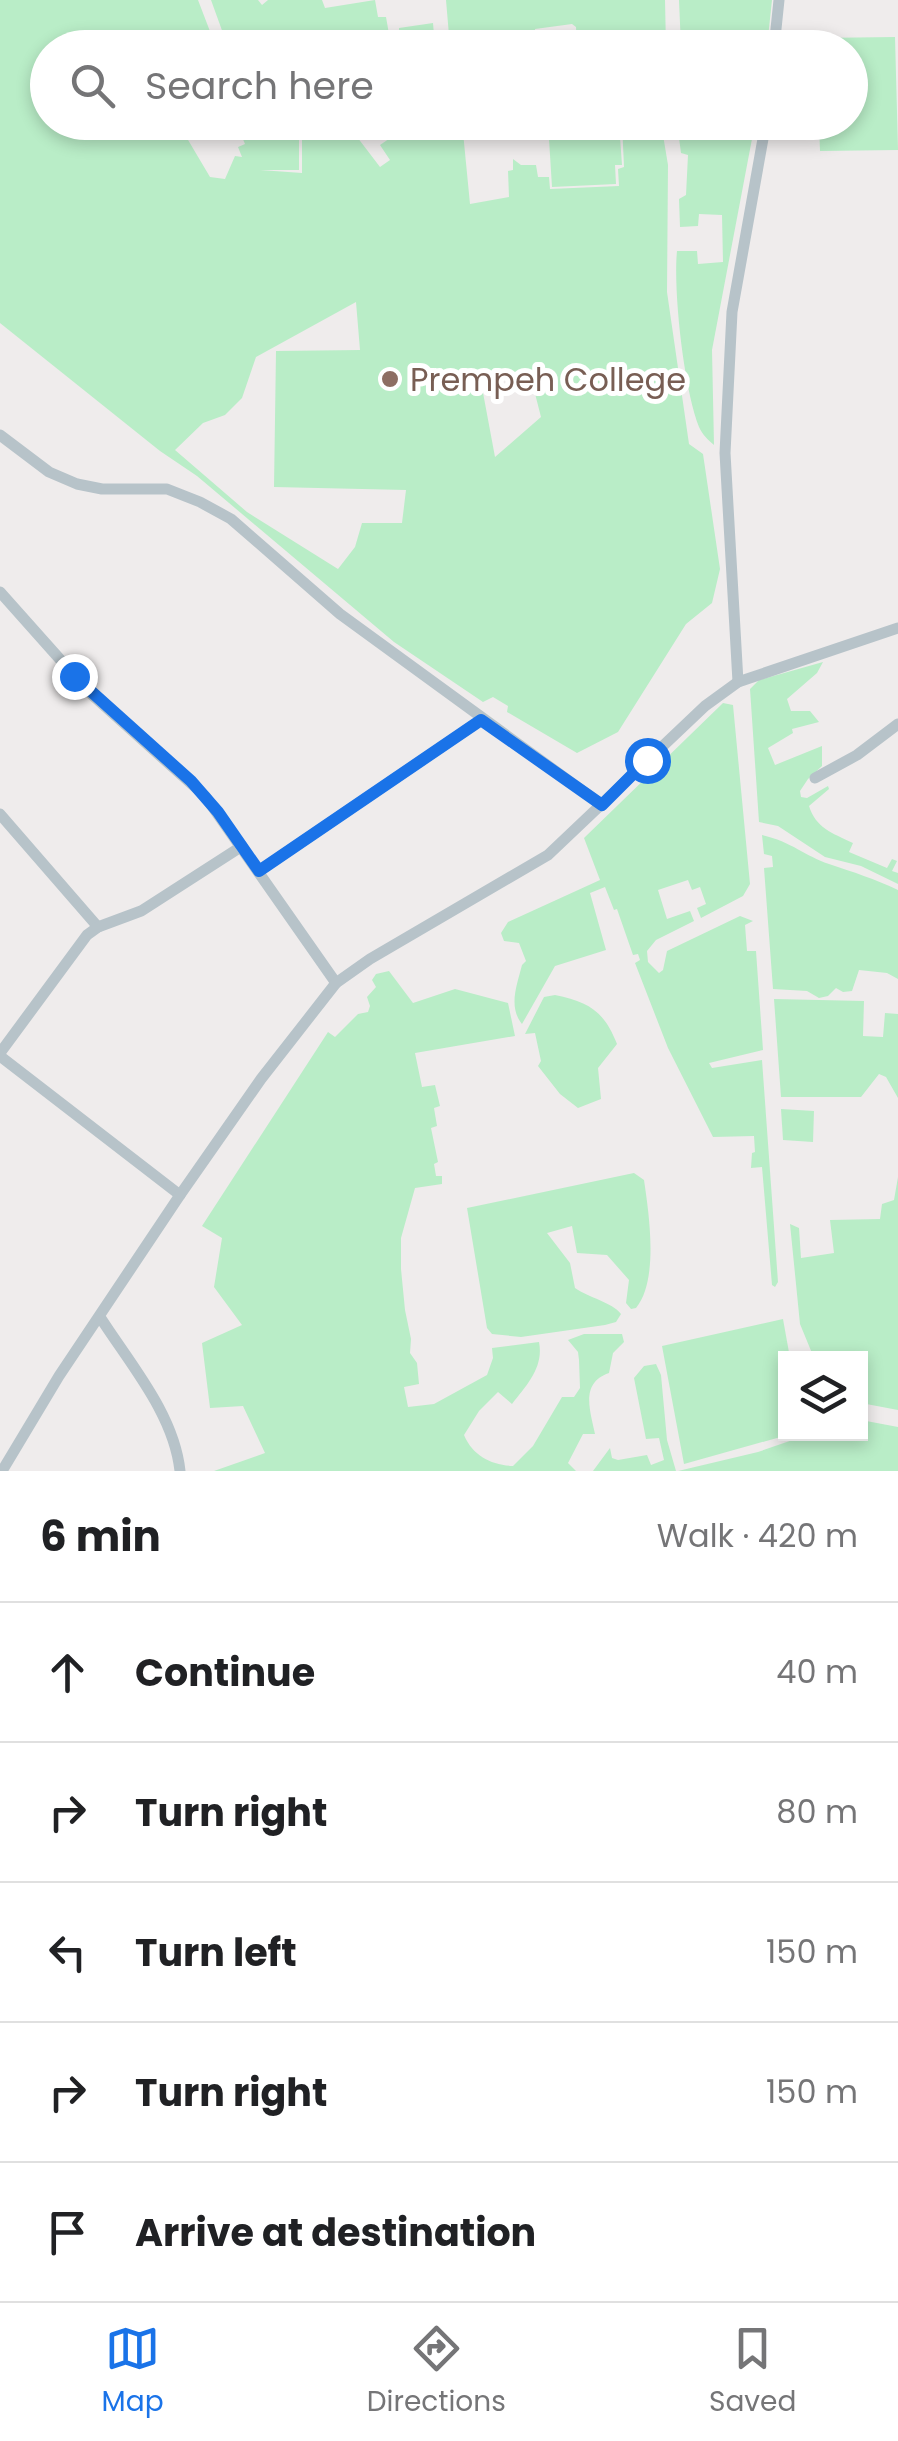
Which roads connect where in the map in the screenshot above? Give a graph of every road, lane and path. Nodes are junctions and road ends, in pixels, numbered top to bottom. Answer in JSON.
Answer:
{"nodes":[{"id":1,"x":779,"y":0,"type":"edge"},
{"id":2,"x":776,"y":30,"type":"edge"},
{"id":3,"x":763,"y":140,"type":"edge"},
{"id":4,"x":0,"y":435,"type":"edge"},
{"id":5,"x":0,"y":592,"type":"edge"},
{"id":6,"x":898,"y":628,"type":"edge"},
{"id":7,"x":738,"y":682,"type":"junction"},
{"id":8,"x":481,"y":720,"type":"junction"},
{"id":9,"x":898,"y":724,"type":"edge"},
{"id":10,"x":815,"y":778,"type":"dead end"},
{"id":11,"x":602,"y":805,"type":"junction"},
{"id":12,"x":0,"y":814,"type":"edge"},
{"id":13,"x":242,"y":846,"type":"junction"},
{"id":14,"x":259,"y":871,"type":"junction"},
{"id":15,"x":98,"y":927,"type":"junction"},
{"id":16,"x":336,"y":983,"type":"junction"},
{"id":17,"x":0,"y":1054,"type":"edge"},
{"id":18,"x":180,"y":1195,"type":"junction"},
{"id":19,"x":100,"y":1317,"type":"junction"},
{"id":20,"x":2,"y":1471,"type":"edge"},
{"id":21,"x":180,"y":1471,"type":"edge"}],
"edges":[{"from":1,"to":2,"type":"street"},
{"from":3,"to":7,"type":"street"},
{"from":4,"to":8,"type":"street"},
{"from":5,"to":13,"type":"street"},
{"from":6,"to":7,"type":"street"},
{"from":7,"to":11,"type":"street"},
{"from":8,"to":11,"type":"street"},
{"from":8,"to":14,"type":"street"},
{"from":9,"to":10,"type":"street"},
{"from":11,"to":16,"type":"street"},
{"from":12,"to":15,"type":"street"},
{"from":13,"to":14,"type":"street"},
{"from":13,"to":15,"type":"street"},
{"from":14,"to":16,"type":"street"},
{"from":15,"to":17,"type":"street"},
{"from":16,"to":18,"type":"street"},
{"from":17,"to":18,"type":"street"},
{"from":18,"to":19,"type":"street"},
{"from":19,"to":20,"type":"street"},
{"from":19,"to":21,"type":"street"}]}
